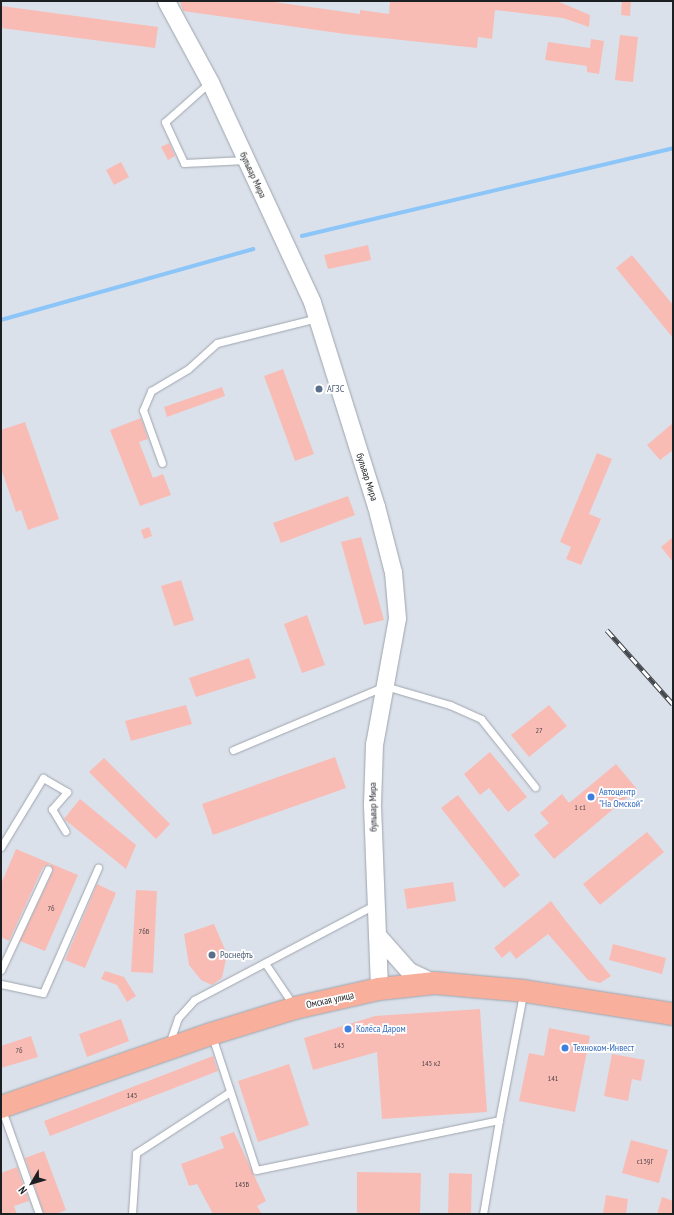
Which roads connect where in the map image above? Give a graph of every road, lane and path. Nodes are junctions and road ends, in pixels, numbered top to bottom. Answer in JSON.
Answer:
{"nodes":[{"id":1,"x":166,"y":1,"type":"edge"},
{"id":2,"x":210,"y":82,"type":"junction"},
{"id":3,"x":246,"y":160,"type":"junction"},
{"id":4,"x":317,"y":318,"type":"junction"},
{"id":5,"x":162,"y":463,"type":"dead end"},
{"id":6,"x":385,"y":686,"type":"junction"},
{"id":7,"x":233,"y":750,"type":"dead end"},
{"id":8,"x":535,"y":787,"type":"dead end"},
{"id":9,"x":64,"y":831,"type":"dead end"},
{"id":10,"x":1,"y":847,"type":"edge"},
{"id":11,"x":98,"y":868,"type":"dead end"},
{"id":12,"x":48,"y":869,"type":"dead end"},
{"id":13,"x":376,"y":904,"type":"junction"},
{"id":14,"x":377,"y":936,"type":"junction"},
{"id":15,"x":265,"y":963,"type":"junction"},
{"id":16,"x":1,"y":970,"type":"edge"},
{"id":17,"x":435,"y":983,"type":"junction"},
{"id":18,"x":1,"y":984,"type":"edge"},
{"id":19,"x":379,"y":990,"type":"junction"},
{"id":20,"x":524,"y":992,"type":"junction"},
{"id":21,"x":295,"y":1008,"type":"junction"},
{"id":22,"x":673,"y":1014,"type":"edge"},
{"id":23,"x":211,"y":1034,"type":"junction"},
{"id":24,"x":167,"y":1048,"type":"junction"},
{"id":25,"x":230,"y":1092,"type":"junction"},
{"id":26,"x":1,"y":1107,"type":"edge"},
{"id":27,"x":499,"y":1120,"type":"junction"},
{"id":28,"x":39,"y":1214,"type":"edge"},
{"id":29,"x":132,"y":1214,"type":"edge"},
{"id":30,"x":483,"y":1214,"type":"edge"}],
"edges":[{"from":1,"to":2,"type":"street","name":"бульвар Мира"},
{"from":2,"to":3,"type":"street","name":"бульвар Мира"},
{"from":2,"to":3,"type":"lane"},
{"from":3,"to":4,"type":"street","name":"бульвар Мира"},
{"from":4,"to":5,"type":"lane"},
{"from":4,"to":6,"type":"street","name":"бульвар Мира"},
{"from":6,"to":7,"type":"lane"},
{"from":6,"to":8,"type":"lane"},
{"from":6,"to":13,"type":"street","name":"бульвар Мира"},
{"from":9,"to":10,"type":"lane"},
{"from":11,"to":18,"type":"lane"},
{"from":12,"to":16,"type":"lane"},
{"from":13,"to":14,"type":"street","name":"бульвар Мира"},
{"from":13,"to":15,"type":"lane"},
{"from":14,"to":17,"type":"street"},
{"from":14,"to":19,"type":"street","name":"бульвар Мира"},
{"from":15,"to":21,"type":"lane"},
{"from":15,"to":24,"type":"lane"},
{"from":17,"to":19,"type":"main road","name":"Омская улица"},
{"from":17,"to":20,"type":"main road","name":"Омская улица"},
{"from":19,"to":21,"type":"main road","name":"Омская улица"},
{"from":20,"to":22,"type":"main road","name":"Омская улица"},
{"from":20,"to":27,"type":"lane"},
{"from":21,"to":23,"type":"main road","name":"Омская улица"},
{"from":23,"to":24,"type":"main road","name":"Омская улица"},
{"from":23,"to":25,"type":"lane"},
{"from":24,"to":26,"type":"main road","name":"Омская улица"},
{"from":25,"to":27,"type":"lane"},
{"from":25,"to":29,"type":"lane"},
{"from":26,"to":28,"type":"lane"},
{"from":27,"to":30,"type":"lane"}]}
